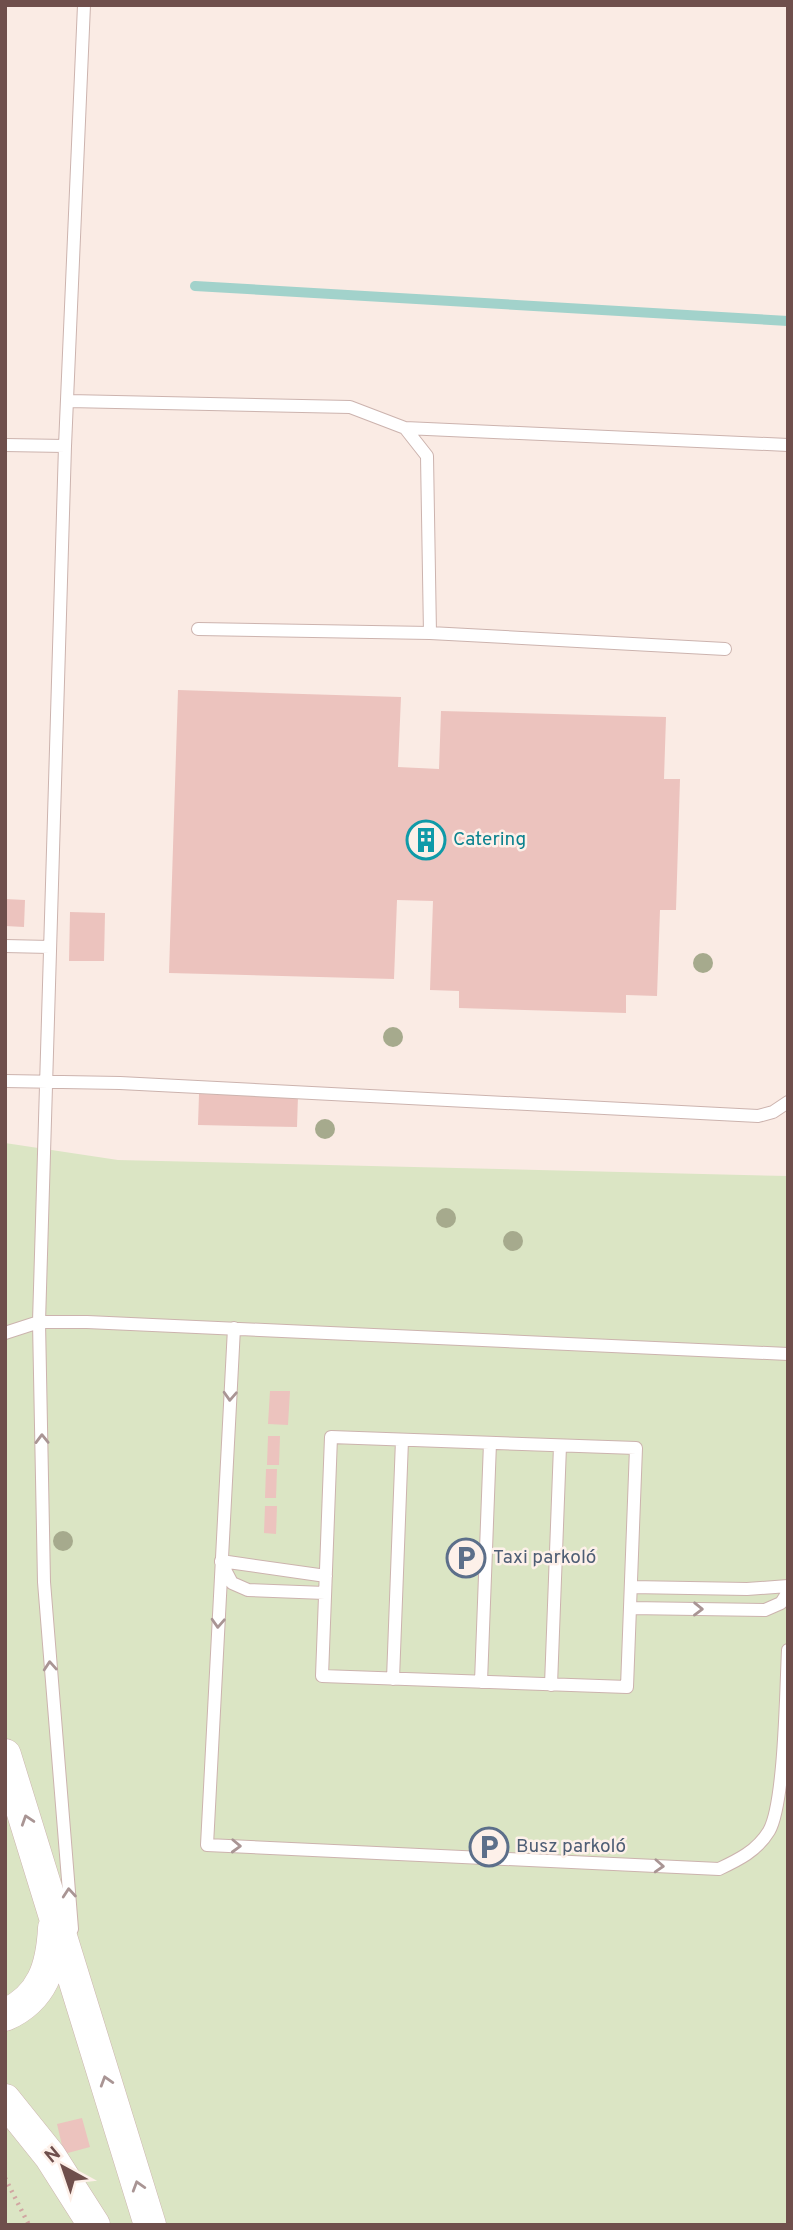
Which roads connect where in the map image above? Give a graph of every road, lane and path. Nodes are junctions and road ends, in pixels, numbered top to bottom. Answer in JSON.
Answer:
{"nodes":[{"id":1,"x":83,"y":5,"type":"edge"},
{"id":2,"x":69,"y":401,"type":"junction"},
{"id":3,"x":404,"y":428,"type":"junction"},
{"id":4,"x":5,"y":445,"type":"edge"},
{"id":5,"x":788,"y":445,"type":"edge"},
{"id":6,"x":65,"y":446,"type":"junction"},
{"id":7,"x":198,"y":629,"type":"dead end"},
{"id":8,"x":430,"y":633,"type":"junction"},
{"id":9,"x":725,"y":649,"type":"dead end"},
{"id":10,"x":5,"y":946,"type":"edge"},
{"id":11,"x":50,"y":947,"type":"junction"},
{"id":12,"x":5,"y":1081,"type":"edge"},
{"id":13,"x":48,"y":1082,"type":"junction"},
{"id":14,"x":788,"y":1102,"type":"edge"},
{"id":15,"x":39,"y":1322,"type":"junction"},
{"id":16,"x":234,"y":1328,"type":"junction"},
{"id":17,"x":5,"y":1333,"type":"edge"},
{"id":18,"x":788,"y":1354,"type":"edge"},
{"id":19,"x":402,"y":1440,"type":"junction"},
{"id":20,"x":490,"y":1443,"type":"junction"},
{"id":21,"x":560,"y":1446,"type":"junction"},
{"id":22,"x":221,"y":1561,"type":"junction"},
{"id":23,"x":326,"y":1576,"type":"junction"},
{"id":24,"x":788,"y":1586,"type":"edge"},
{"id":25,"x":631,"y":1587,"type":"junction"},
{"id":26,"x":788,"y":1592,"type":"edge"},
{"id":27,"x":325,"y":1593,"type":"junction"},
{"id":28,"x":630,"y":1608,"type":"junction"},
{"id":29,"x":788,"y":1650,"type":"edge"},
{"id":30,"x":393,"y":1679,"type":"junction"},
{"id":31,"x":481,"y":1682,"type":"junction"},
{"id":32,"x":551,"y":1685,"type":"junction"},
{"id":33,"x":5,"y":1755,"type":"edge"},
{"id":34,"x":55,"y":1909,"type":"junction"},
{"id":35,"x":77,"y":1985,"type":"junction"},
{"id":36,"x":5,"y":2015,"type":"edge"},
{"id":37,"x":5,"y":2100,"type":"edge"},
{"id":38,"x":5,"y":2178,"type":"edge"},
{"id":39,"x":29,"y":2225,"type":"edge"},
{"id":40,"x":94,"y":2225,"type":"edge"},
{"id":41,"x":150,"y":2225,"type":"edge"}],
"edges":[{"from":1,"to":2,"type":"lane"},
{"from":2,"to":3,"type":"lane"},
{"from":2,"to":6,"type":"lane"},
{"from":3,"to":5,"type":"lane"},
{"from":3,"to":8,"type":"lane"},
{"from":4,"to":6,"type":"lane"},
{"from":6,"to":11,"type":"lane"},
{"from":7,"to":8,"type":"lane"},
{"from":8,"to":9,"type":"lane"},
{"from":10,"to":11,"type":"lane"},
{"from":11,"to":13,"type":"lane"},
{"from":12,"to":13,"type":"lane"},
{"from":13,"to":14,"type":"lane"},
{"from":13,"to":15,"type":"lane"},
{"from":15,"to":16,"type":"lane"},
{"from":15,"to":17,"type":"lane"},
{"from":35,"to":15,"type":"lane","one_way":true},
{"from":16,"to":18,"type":"lane"},
{"from":16,"to":22,"type":"lane","one_way":true},
{"from":19,"to":20,"type":"lane"},
{"from":19,"to":23,"type":"lane"},
{"from":19,"to":30,"type":"lane"},
{"from":20,"to":21,"type":"lane"},
{"from":20,"to":31,"type":"lane"},
{"from":21,"to":25,"type":"lane"},
{"from":21,"to":32,"type":"lane"},
{"from":22,"to":23,"type":"lane"},
{"from":22,"to":27,"type":"lane"},
{"from":22,"to":29,"type":"lane","one_way":true},
{"from":23,"to":27,"type":"lane"},
{"from":24,"to":25,"type":"lane"},
{"from":25,"to":28,"type":"lane"},
{"from":28,"to":26,"type":"lane","one_way":true},
{"from":27,"to":30,"type":"lane"},
{"from":28,"to":32,"type":"lane"},
{"from":30,"to":31,"type":"lane"},
{"from":31,"to":32,"type":"lane"},
{"from":34,"to":33,"type":"street","one_way":true},
{"from":34,"to":35,"type":"street"},
{"from":34,"to":36,"type":"street"},
{"from":41,"to":35,"type":"street","one_way":true},
{"from":37,"to":40,"type":"street"},
{"from":38,"to":39,"type":"path"}]}
